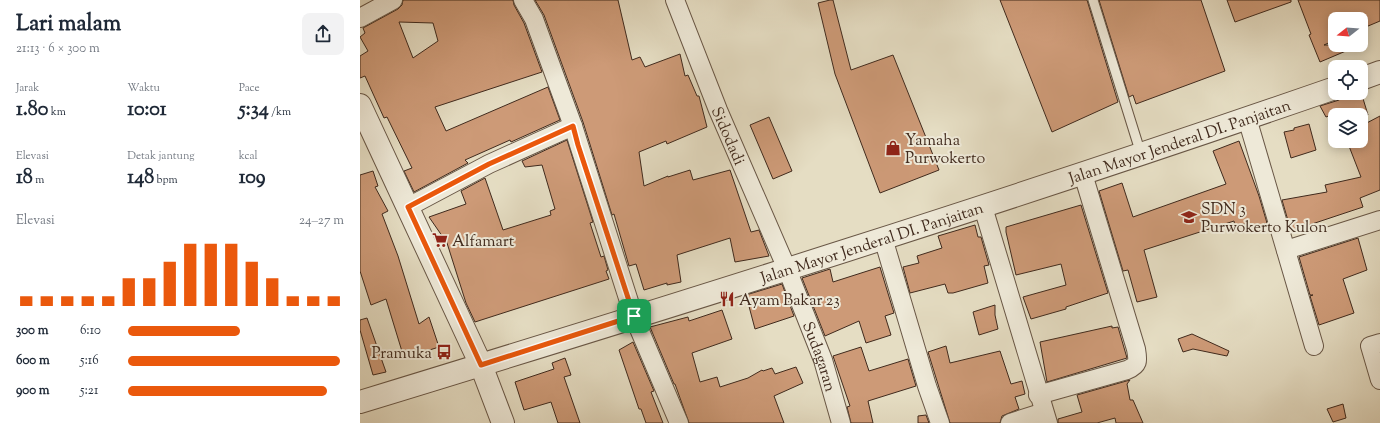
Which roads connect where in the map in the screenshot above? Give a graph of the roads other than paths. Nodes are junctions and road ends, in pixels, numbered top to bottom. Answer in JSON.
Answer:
{"nodes":[{"id":1,"x":393,"y":0,"type":"edge"},
{"id":2,"x":523,"y":0,"type":"edge"},
{"id":3,"x":675,"y":0,"type":"edge"},
{"id":4,"x":1093,"y":0,"type":"edge"},
{"id":5,"x":360,"y":18,"type":"edge"},
{"id":6,"x":1380,"y":72,"type":"edge"},
{"id":7,"x":1368,"y":76,"type":"edge"},
{"id":8,"x":1328,"y":90,"type":"edge"},
{"id":9,"x":360,"y":105,"type":"edge"},
{"id":10,"x":1247,"y":118,"type":"junction"},
{"id":11,"x":573,"y":126,"type":"junction"},
{"id":12,"x":366,"y":133,"type":"edge"},
{"id":13,"x":1142,"y":154,"type":"junction"},
{"id":14,"x":1083,"y":174,"type":"junction"},
{"id":15,"x":408,"y":207,"type":"junction"},
{"id":16,"x":983,"y":207,"type":"junction"},
{"id":17,"x":1380,"y":220,"type":"edge"},
{"id":18,"x":883,"y":238,"type":"junction"},
{"id":19,"x":1286,"y":250,"type":"junction"},
{"id":20,"x":787,"y":268,"type":"junction"},
{"id":21,"x":634,"y":316,"type":"junction"},
{"id":22,"x":1375,"y":344,"type":"edge"},
{"id":23,"x":1314,"y":346,"type":"dead end"},
{"id":24,"x":481,"y":365,"type":"junction"},
{"id":25,"x":1380,"y":380,"type":"edge"},
{"id":26,"x":1038,"y":395,"type":"junction"},
{"id":27,"x":360,"y":402,"type":"edge"},
{"id":28,"x":1046,"y":417,"type":"edge"},
{"id":29,"x":503,"y":423,"type":"edge"},
{"id":30,"x":679,"y":423,"type":"edge"},
{"id":31,"x":841,"y":423,"type":"edge"},
{"id":32,"x":940,"y":423,"type":"edge"},
{"id":33,"x":1010,"y":423,"type":"edge"}],
"edges":[{"from":1,"to":5,"type":"street"},
{"from":2,"to":11,"type":"street"},
{"from":3,"to":20,"type":"street","name":"Sidodadi"},
{"from":4,"to":13,"type":"lane"},
{"from":6,"to":7,"type":"street"},
{"from":8,"to":10,"type":"street","name":"Jalan Mayor Jenderal DI. Panjaitan"},
{"from":9,"to":12,"type":"street"},
{"from":10,"to":13,"type":"street","name":"Jalan Mayor Jenderal DI. Panjaitan"},
{"from":10,"to":19,"type":"street"},
{"from":11,"to":15,"type":"street"},
{"from":11,"to":21,"type":"street"},
{"from":12,"to":15,"type":"street"},
{"from":13,"to":14,"type":"street","name":"Jalan Mayor Jenderal DI. Panjaitan"},
{"from":14,"to":16,"type":"street","name":"Jalan Mayor Jenderal DI. Panjaitan"},
{"from":14,"to":26,"type":"street"},
{"from":15,"to":24,"type":"street"},
{"from":16,"to":18,"type":"street","name":"Jalan Mayor Jenderal DI. Panjaitan"},
{"from":16,"to":26,"type":"street"},
{"from":17,"to":19,"type":"street"},
{"from":18,"to":20,"type":"street","name":"Jalan Mayor Jenderal DI. Panjaitan"},
{"from":18,"to":32,"type":"street"},
{"from":19,"to":23,"type":"street"},
{"from":20,"to":21,"type":"street","name":"Jalan Mayor Jenderal DI. Panjaitan"},
{"from":20,"to":31,"type":"street","name":"Sudagaran"},
{"from":21,"to":24,"type":"street","name":"Jalan Mayor Jenderal DI. Panjaitan"},
{"from":21,"to":30,"type":"street"},
{"from":22,"to":25,"type":"street"},
{"from":24,"to":27,"type":"street","name":"Jalan Mayor Jenderal DI. Panjaitan"},
{"from":24,"to":29,"type":"street"},
{"from":26,"to":28,"type":"street"},
{"from":28,"to":33,"type":"street"}]}
